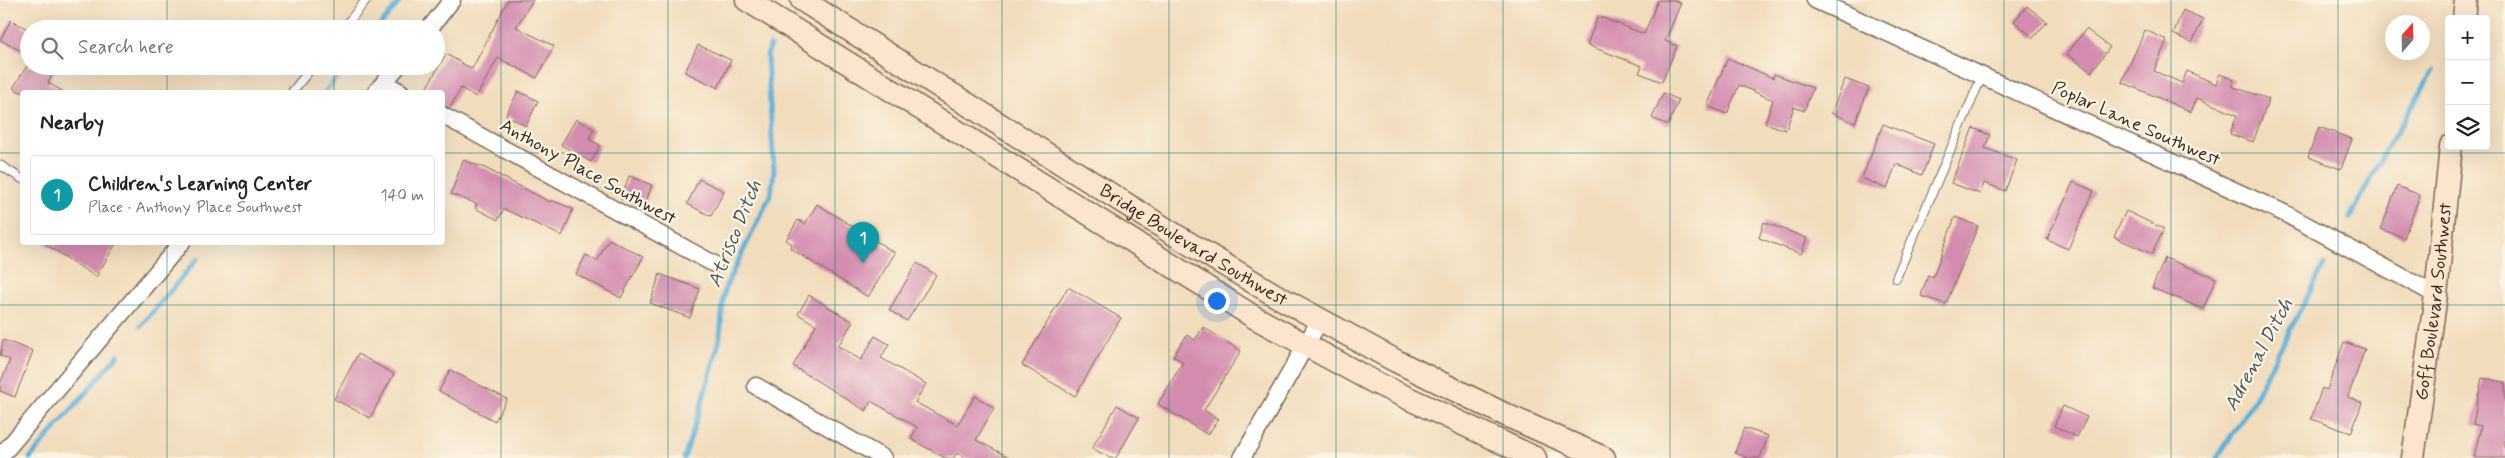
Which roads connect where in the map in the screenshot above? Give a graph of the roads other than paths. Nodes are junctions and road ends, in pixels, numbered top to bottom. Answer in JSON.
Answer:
{"nodes":[{"id":1,"x":366,"y":0,"type":"edge"},
{"id":2,"x":452,"y":0,"type":"edge"},
{"id":3,"x":748,"y":0,"type":"edge"},
{"id":4,"x":802,"y":0,"type":"edge"},
{"id":5,"x":1815,"y":0,"type":"edge"},
{"id":6,"x":2466,"y":0,"type":"edge"},
{"id":7,"x":2464,"y":15,"type":"edge"},
{"id":8,"x":350,"y":20,"type":"edge"},
{"id":9,"x":436,"y":20,"type":"edge"},
{"id":10,"x":306,"y":75,"type":"edge"},
{"id":11,"x":391,"y":75,"type":"edge"},
{"id":12,"x":1982,"y":76,"type":"junction"},
{"id":13,"x":380,"y":88,"type":"edge"},
{"id":14,"x":294,"y":90,"type":"edge"},
{"id":15,"x":445,"y":117,"type":"edge"},
{"id":16,"x":2452,"y":150,"type":"edge"},
{"id":17,"x":0,"y":165,"type":"edge"},
{"id":18,"x":20,"y":178,"type":"edge"},
{"id":19,"x":179,"y":245,"type":"edge"},
{"id":20,"x":714,"y":264,"type":"dead end"},
{"id":21,"x":1896,"y":278,"type":"dead end"},
{"id":22,"x":2436,"y":295,"type":"junction"},
{"id":23,"x":1320,"y":320,"type":"junction"},
{"id":24,"x":1305,"y":346,"type":"junction"},
{"id":25,"x":756,"y":386,"type":"dead end"},
{"id":26,"x":0,"y":457,"type":"edge"},
{"id":27,"x":883,"y":458,"type":"edge"},
{"id":28,"x":1242,"y":458,"type":"edge"},
{"id":29,"x":1535,"y":458,"type":"edge"},
{"id":30,"x":1604,"y":458,"type":"edge"},
{"id":31,"x":2413,"y":458,"type":"edge"}],
"edges":[{"from":1,"to":8,"type":"lane"},
{"from":2,"to":9,"type":"street"},
{"from":3,"to":24,"type":"main road","name":"Bridge Boulevard Southwest"},
{"from":4,"to":23,"type":"main road","name":"Bridge Boulevard Southwest"},
{"from":5,"to":12,"type":"street","name":"Poplar Lane Southwest"},
{"from":6,"to":7,"type":"main road"},
{"from":10,"to":14,"type":"lane"},
{"from":11,"to":13,"type":"street"},
{"from":12,"to":21,"type":"lane"},
{"from":12,"to":22,"type":"street","name":"Poplar Lane Southwest"},
{"from":15,"to":20,"type":"street","name":"Anthony Place Southwest"},
{"from":16,"to":22,"type":"main road","name":"Goff Boulevard Southwest"},
{"from":17,"to":18,"type":"lane"},
{"from":19,"to":26,"type":"street"},
{"from":22,"to":31,"type":"main road","name":"Goff Boulevard Southwest"},
{"from":23,"to":24,"type":"street"},
{"from":23,"to":30,"type":"main road","name":"Bridge Boulevard Southwest"},
{"from":24,"to":28,"type":"street"},
{"from":24,"to":29,"type":"main road","name":"Bridge Boulevard Southwest"},
{"from":25,"to":27,"type":"street"}]}
